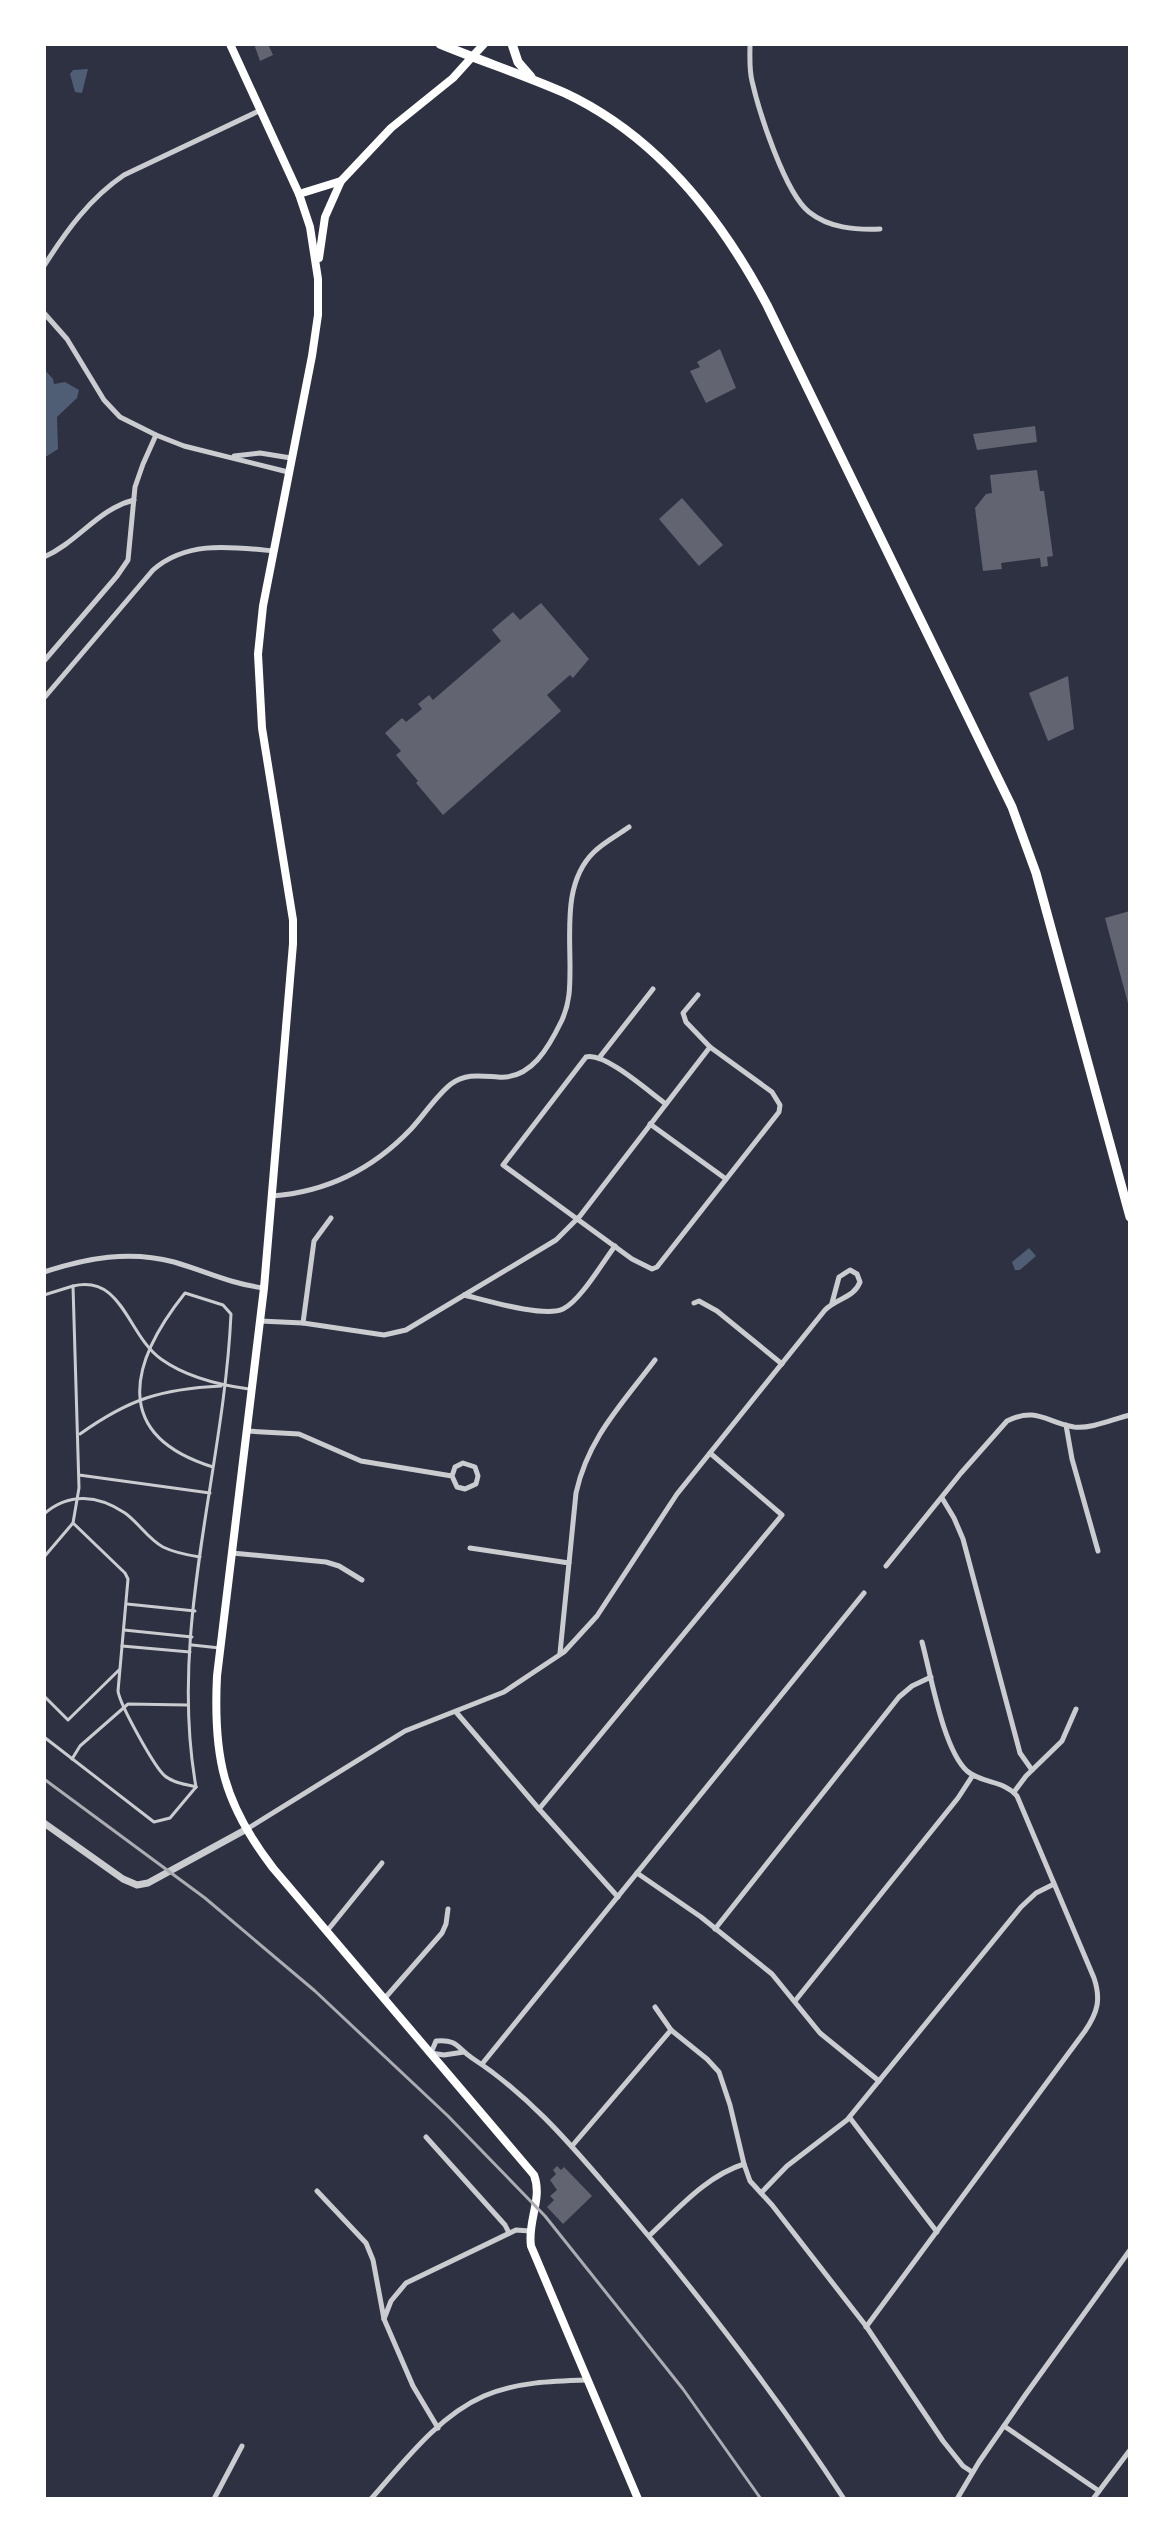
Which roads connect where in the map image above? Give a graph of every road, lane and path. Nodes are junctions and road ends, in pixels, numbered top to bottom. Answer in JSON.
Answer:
{"nodes":[{"id":1,"x":230,"y":44,"type":"edge"},
{"id":2,"x":440,"y":44,"type":"edge"},
{"id":3,"x":484,"y":44,"type":"edge"},
{"id":4,"x":512,"y":44,"type":"edge"},
{"id":5,"x":750,"y":44,"type":"edge"},
{"id":6,"x":472,"y":57,"type":"junction"},
{"id":7,"x":541,"y":84,"type":"junction"},
{"id":8,"x":261,"y":110,"type":"junction"},
{"id":9,"x":341,"y":181,"type":"junction"},
{"id":10,"x":299,"y":194,"type":"junction"},
{"id":11,"x":880,"y":229,"type":"dead end"},
{"id":12,"x":44,"y":266,"type":"edge"},
{"id":13,"x":318,"y":279,"type":"junction"},
{"id":14,"x":44,"y":313,"type":"edge"},
{"id":15,"x":156,"y":435,"type":"junction"},
{"id":16,"x":233,"y":456,"type":"junction"},
{"id":17,"x":292,"y":458,"type":"junction"},
{"id":18,"x":289,"y":472,"type":"junction"},
{"id":19,"x":134,"y":500,"type":"junction"},
{"id":20,"x":274,"y":551,"type":"junction"},
{"id":21,"x":44,"y":557,"type":"edge"},
{"id":22,"x":46,"y":654,"type":"edge"},
{"id":23,"x":44,"y":661,"type":"edge"},
{"id":24,"x":44,"y":698,"type":"edge"},
{"id":25,"x":629,"y":827,"type":"dead end"},
{"id":26,"x":653,"y":989,"type":"dead end"},
{"id":27,"x":698,"y":995,"type":"dead end"},
{"id":28,"x":710,"y":1047,"type":"junction"},
{"id":29,"x":599,"y":1058,"type":"junction"},
{"id":30,"x":666,"y":1104,"type":"junction"},
{"id":31,"x":650,"y":1124,"type":"junction"},
{"id":32,"x":726,"y":1179,"type":"junction"},
{"id":33,"x":272,"y":1196,"type":"junction"},
{"id":34,"x":1130,"y":1217,"type":"edge"},
{"id":35,"x":331,"y":1218,"type":"dead end"},
{"id":36,"x":578,"y":1218,"type":"junction"},
{"id":37,"x":615,"y":1246,"type":"junction"},
{"id":38,"x":44,"y":1272,"type":"edge"},
{"id":39,"x":73,"y":1286,"type":"junction"},
{"id":40,"x":264,"y":1288,"type":"junction"},
{"id":41,"x":44,"y":1295,"type":"edge"},
{"id":42,"x":463,"y":1295,"type":"junction"},
{"id":43,"x":694,"y":1303,"type":"dead end"},
{"id":44,"x":832,"y":1303,"type":"junction"},
{"id":45,"x":260,"y":1321,"type":"junction"},
{"id":46,"x":303,"y":1323,"type":"junction"},
{"id":47,"x":150,"y":1349,"type":"junction"},
{"id":48,"x":655,"y":1360,"type":"dead end"},
{"id":49,"x":782,"y":1364,"type":"junction"},
{"id":50,"x":225,"y":1386,"type":"junction"},
{"id":51,"x":253,"y":1389,"type":"junction"},
{"id":52,"x":139,"y":1400,"type":"junction"},
{"id":53,"x":1130,"y":1415,"type":"edge"},
{"id":54,"x":1066,"y":1425,"type":"junction"},
{"id":55,"x":247,"y":1431,"type":"junction"},
{"id":56,"x":78,"y":1435,"type":"junction"},
{"id":57,"x":710,"y":1453,"type":"junction"},
{"id":58,"x":213,"y":1467,"type":"junction"},
{"id":59,"x":79,"y":1475,"type":"junction"},
{"id":60,"x":452,"y":1476,"type":"junction"},
{"id":61,"x":210,"y":1493,"type":"junction"},
{"id":62,"x":77,"y":1497,"type":"junction"},
{"id":63,"x":942,"y":1498,"type":"junction"},
{"id":64,"x":44,"y":1514,"type":"edge"},
{"id":65,"x":73,"y":1523,"type":"junction"},
{"id":66,"x":470,"y":1548,"type":"dead end"},
{"id":67,"x":1098,"y":1551,"type":"dead end"},
{"id":68,"x":232,"y":1553,"type":"junction"},
{"id":69,"x":44,"y":1557,"type":"edge"},
{"id":70,"x":200,"y":1557,"type":"junction"},
{"id":71,"x":569,"y":1563,"type":"junction"},
{"id":72,"x":886,"y":1566,"type":"dead end"},
{"id":73,"x":362,"y":1580,"type":"dead end"},
{"id":74,"x":864,"y":1593,"type":"dead end"},
{"id":75,"x":126,"y":1604,"type":"junction"},
{"id":76,"x":195,"y":1611,"type":"junction"},
{"id":77,"x":123,"y":1630,"type":"junction"},
{"id":78,"x":192,"y":1637,"type":"junction"},
{"id":79,"x":922,"y":1642,"type":"dead end"},
{"id":80,"x":191,"y":1644,"type":"junction"},
{"id":81,"x":122,"y":1646,"type":"junction"},
{"id":82,"x":220,"y":1648,"type":"junction"},
{"id":83,"x":190,"y":1652,"type":"junction"},
{"id":84,"x":560,"y":1654,"type":"junction"},
{"id":85,"x":119,"y":1670,"type":"junction"},
{"id":86,"x":931,"y":1677,"type":"junction"},
{"id":87,"x":44,"y":1696,"type":"edge"},
{"id":88,"x":187,"y":1705,"type":"junction"},
{"id":89,"x":122,"y":1708,"type":"junction"},
{"id":90,"x":1076,"y":1709,"type":"dead end"},
{"id":91,"x":456,"y":1712,"type":"junction"},
{"id":92,"x":44,"y":1737,"type":"edge"},
{"id":93,"x":72,"y":1759,"type":"junction"},
{"id":94,"x":1032,"y":1770,"type":"junction"},
{"id":95,"x":973,"y":1775,"type":"junction"},
{"id":96,"x":196,"y":1787,"type":"junction"},
{"id":97,"x":1014,"y":1792,"type":"junction"},
{"id":98,"x":539,"y":1809,"type":"junction"},
{"id":99,"x":44,"y":1823,"type":"edge"},
{"id":100,"x":245,"y":1830,"type":"junction"},
{"id":101,"x":382,"y":1863,"type":"dead end"},
{"id":102,"x":637,"y":1873,"type":"junction"},
{"id":103,"x":1054,"y":1884,"type":"junction"},
{"id":104,"x":618,"y":1897,"type":"junction"},
{"id":105,"x":448,"y":1909,"type":"dead end"},
{"id":106,"x":715,"y":1929,"type":"junction"},
{"id":107,"x":327,"y":1931,"type":"junction"},
{"id":108,"x":385,"y":1998,"type":"junction"},
{"id":109,"x":795,"y":2001,"type":"junction"},
{"id":110,"x":655,"y":2007,"type":"dead end"},
{"id":111,"x":671,"y":2030,"type":"junction"},
{"id":112,"x":464,"y":2052,"type":"junction"},
{"id":113,"x":431,"y":2053,"type":"junction"},
{"id":114,"x":482,"y":2064,"type":"junction"},
{"id":115,"x":879,"y":2081,"type":"junction"},
{"id":116,"x":850,"y":2118,"type":"junction"},
{"id":117,"x":426,"y":2137,"type":"dead end"},
{"id":118,"x":572,"y":2146,"type":"junction"},
{"id":119,"x":744,"y":2164,"type":"junction"},
{"id":120,"x":317,"y":2191,"type":"dead end"},
{"id":121,"x":761,"y":2193,"type":"junction"},
{"id":122,"x":530,"y":2231,"type":"junction"},
{"id":123,"x":937,"y":2232,"type":"junction"},
{"id":124,"x":509,"y":2233,"type":"junction"},
{"id":125,"x":650,"y":2235,"type":"junction"},
{"id":126,"x":1130,"y":2250,"type":"edge"},
{"id":127,"x":384,"y":2319,"type":"junction"},
{"id":128,"x":866,"y":2327,"type":"junction"},
{"id":129,"x":587,"y":2380,"type":"junction"},
{"id":130,"x":1004,"y":2426,"type":"junction"},
{"id":131,"x":438,"y":2428,"type":"junction"},
{"id":132,"x":242,"y":2446,"type":"dead end"},
{"id":133,"x":1130,"y":2450,"type":"edge"},
{"id":134,"x":972,"y":2472,"type":"junction"},
{"id":135,"x":1099,"y":2491,"type":"junction"},
{"id":136,"x":214,"y":2499,"type":"edge"},
{"id":137,"x":371,"y":2499,"type":"edge"},
{"id":138,"x":638,"y":2499,"type":"edge"},
{"id":139,"x":844,"y":2499,"type":"edge"},
{"id":140,"x":957,"y":2499,"type":"edge"},
{"id":141,"x":1093,"y":2499,"type":"edge"}],
"edges":[{"from":1,"to":8,"type":"main road"},
{"from":2,"to":6,"type":"highway"},
{"from":3,"to":6,"type":"main road"},
{"from":4,"to":7,"type":"highway"},
{"from":5,"to":11,"type":"street"},
{"from":6,"to":7,"type":"highway"},
{"from":6,"to":9,"type":"main road"},
{"from":7,"to":34,"type":"highway"},
{"from":8,"to":10,"type":"main road"},
{"from":8,"to":12,"type":"street"},
{"from":9,"to":10,"type":"main road"},
{"from":9,"to":13,"type":"main road"},
{"from":10,"to":13,"type":"main road"},
{"from":13,"to":17,"type":"main road"},
{"from":14,"to":15,"type":"street"},
{"from":15,"to":16,"type":"street"},
{"from":15,"to":19,"type":"street"},
{"from":16,"to":17,"type":"street"},
{"from":16,"to":18,"type":"street"},
{"from":17,"to":18,"type":"main road"},
{"from":18,"to":20,"type":"main road"},
{"from":19,"to":21,"type":"street"},
{"from":19,"to":22,"type":"street"},
{"from":20,"to":24,"type":"street"},
{"from":20,"to":33,"type":"main road"},
{"from":22,"to":23,"type":"street"},
{"from":25,"to":33,"type":"street"},
{"from":26,"to":29,"type":"street"},
{"from":27,"to":28,"type":"street"},
{"from":28,"to":30,"type":"street"},
{"from":28,"to":32,"type":"street"},
{"from":29,"to":30,"type":"street"},
{"from":29,"to":36,"type":"street"},
{"from":30,"to":31,"type":"street"},
{"from":31,"to":32,"type":"street"},
{"from":31,"to":36,"type":"street"},
{"from":32,"to":37,"type":"street"},
{"from":33,"to":40,"type":"main road"},
{"from":35,"to":46,"type":"street"},
{"from":36,"to":37,"type":"street"},
{"from":36,"to":42,"type":"street"},
{"from":37,"to":42,"type":"street"},
{"from":38,"to":40,"type":"street"},
{"from":39,"to":41,"type":"lane"},
{"from":39,"to":47,"type":"lane"},
{"from":39,"to":56,"type":"lane"},
{"from":40,"to":45,"type":"main road"},
{"from":42,"to":46,"type":"street"},
{"from":43,"to":49,"type":"street"},
{"from":44,"to":44,"type":"street"},
{"from":44,"to":49,"type":"street"},
{"from":45,"to":46,"type":"street"},
{"from":45,"to":51,"type":"main road"},
{"from":47,"to":50,"type":"lane"},
{"from":47,"to":50,"type":"lane"},
{"from":47,"to":52,"type":"lane"},
{"from":48,"to":71,"type":"street"},
{"from":49,"to":57,"type":"street"},
{"from":50,"to":51,"type":"lane"},
{"from":50,"to":52,"type":"lane"},
{"from":50,"to":58,"type":"lane"},
{"from":51,"to":55,"type":"main road"},
{"from":52,"to":56,"type":"lane"},
{"from":52,"to":58,"type":"lane"},
{"from":53,"to":54,"type":"street"},
{"from":54,"to":63,"type":"street"},
{"from":54,"to":67,"type":"street"},
{"from":55,"to":60,"type":"street"},
{"from":55,"to":68,"type":"main road"},
{"from":56,"to":59,"type":"lane"},
{"from":57,"to":84,"type":"street"},
{"from":57,"to":98,"type":"street"},
{"from":58,"to":61,"type":"lane"},
{"from":59,"to":61,"type":"lane"},
{"from":59,"to":62,"type":"lane"},
{"from":60,"to":60,"type":"street"},
{"from":61,"to":70,"type":"lane"},
{"from":62,"to":64,"type":"lane"},
{"from":62,"to":65,"type":"lane"},
{"from":62,"to":70,"type":"lane"},
{"from":63,"to":72,"type":"street"},
{"from":63,"to":94,"type":"street"},
{"from":65,"to":69,"type":"lane"},
{"from":65,"to":75,"type":"lane"},
{"from":66,"to":71,"type":"street"},
{"from":68,"to":73,"type":"street"},
{"from":68,"to":82,"type":"main road"},
{"from":70,"to":76,"type":"lane"},
{"from":71,"to":84,"type":"street"},
{"from":74,"to":102,"type":"street"},
{"from":75,"to":76,"type":"lane"},
{"from":75,"to":77,"type":"lane"},
{"from":76,"to":78,"type":"lane"},
{"from":77,"to":78,"type":"lane"},
{"from":77,"to":81,"type":"lane"},
{"from":78,"to":80,"type":"lane"},
{"from":79,"to":86,"type":"street"},
{"from":80,"to":82,"type":"lane"},
{"from":80,"to":83,"type":"lane"},
{"from":81,"to":83,"type":"lane"},
{"from":81,"to":85,"type":"lane"},
{"from":82,"to":100,"type":"main road"},
{"from":83,"to":88,"type":"lane"},
{"from":84,"to":91,"type":"street"},
{"from":85,"to":87,"type":"lane"},
{"from":85,"to":89,"type":"lane"},
{"from":86,"to":95,"type":"street"},
{"from":86,"to":106,"type":"street"},
{"from":88,"to":89,"type":"lane"},
{"from":88,"to":96,"type":"lane"},
{"from":89,"to":93,"type":"lane"},
{"from":89,"to":96,"type":"lane"},
{"from":90,"to":94,"type":"street"},
{"from":91,"to":98,"type":"street"},
{"from":91,"to":100,"type":"street"},
{"from":92,"to":93,"type":"lane"},
{"from":93,"to":96,"type":"lane"},
{"from":94,"to":97,"type":"street"},
{"from":95,"to":97,"type":"street"},
{"from":95,"to":109,"type":"street"},
{"from":97,"to":103,"type":"street"},
{"from":98,"to":104,"type":"street"},
{"from":99,"to":100,"type":"street"},
{"from":100,"to":107,"type":"main road"},
{"from":101,"to":107,"type":"street"},
{"from":102,"to":104,"type":"street"},
{"from":102,"to":106,"type":"street"},
{"from":103,"to":115,"type":"street"},
{"from":103,"to":123,"type":"street"},
{"from":104,"to":114,"type":"street"},
{"from":105,"to":108,"type":"street"},
{"from":106,"to":109,"type":"street"},
{"from":107,"to":108,"type":"main road"},
{"from":108,"to":113,"type":"main road"},
{"from":109,"to":115,"type":"street"},
{"from":110,"to":111,"type":"street"},
{"from":111,"to":118,"type":"street"},
{"from":111,"to":119,"type":"street"},
{"from":112,"to":113,"type":"street"},
{"from":112,"to":113,"type":"street"},
{"from":112,"to":114,"type":"street"},
{"from":113,"to":122,"type":"main road"},
{"from":114,"to":118,"type":"street"},
{"from":115,"to":116,"type":"street"},
{"from":116,"to":121,"type":"street"},
{"from":116,"to":123,"type":"street"},
{"from":117,"to":124,"type":"street"},
{"from":118,"to":125,"type":"street"},
{"from":119,"to":121,"type":"street"},
{"from":119,"to":125,"type":"street"},
{"from":120,"to":127,"type":"street"},
{"from":121,"to":128,"type":"street"},
{"from":122,"to":124,"type":"street"},
{"from":122,"to":129,"type":"main road"},
{"from":123,"to":128,"type":"street"},
{"from":124,"to":127,"type":"street"},
{"from":125,"to":139,"type":"street"},
{"from":126,"to":130,"type":"street"},
{"from":127,"to":131,"type":"street"},
{"from":128,"to":134,"type":"street"},
{"from":129,"to":131,"type":"street"},
{"from":129,"to":138,"type":"main road"},
{"from":130,"to":134,"type":"street"},
{"from":130,"to":135,"type":"street"},
{"from":131,"to":137,"type":"street"},
{"from":132,"to":136,"type":"street"},
{"from":133,"to":135,"type":"street"},
{"from":134,"to":140,"type":"street"},
{"from":135,"to":141,"type":"street"}]}
